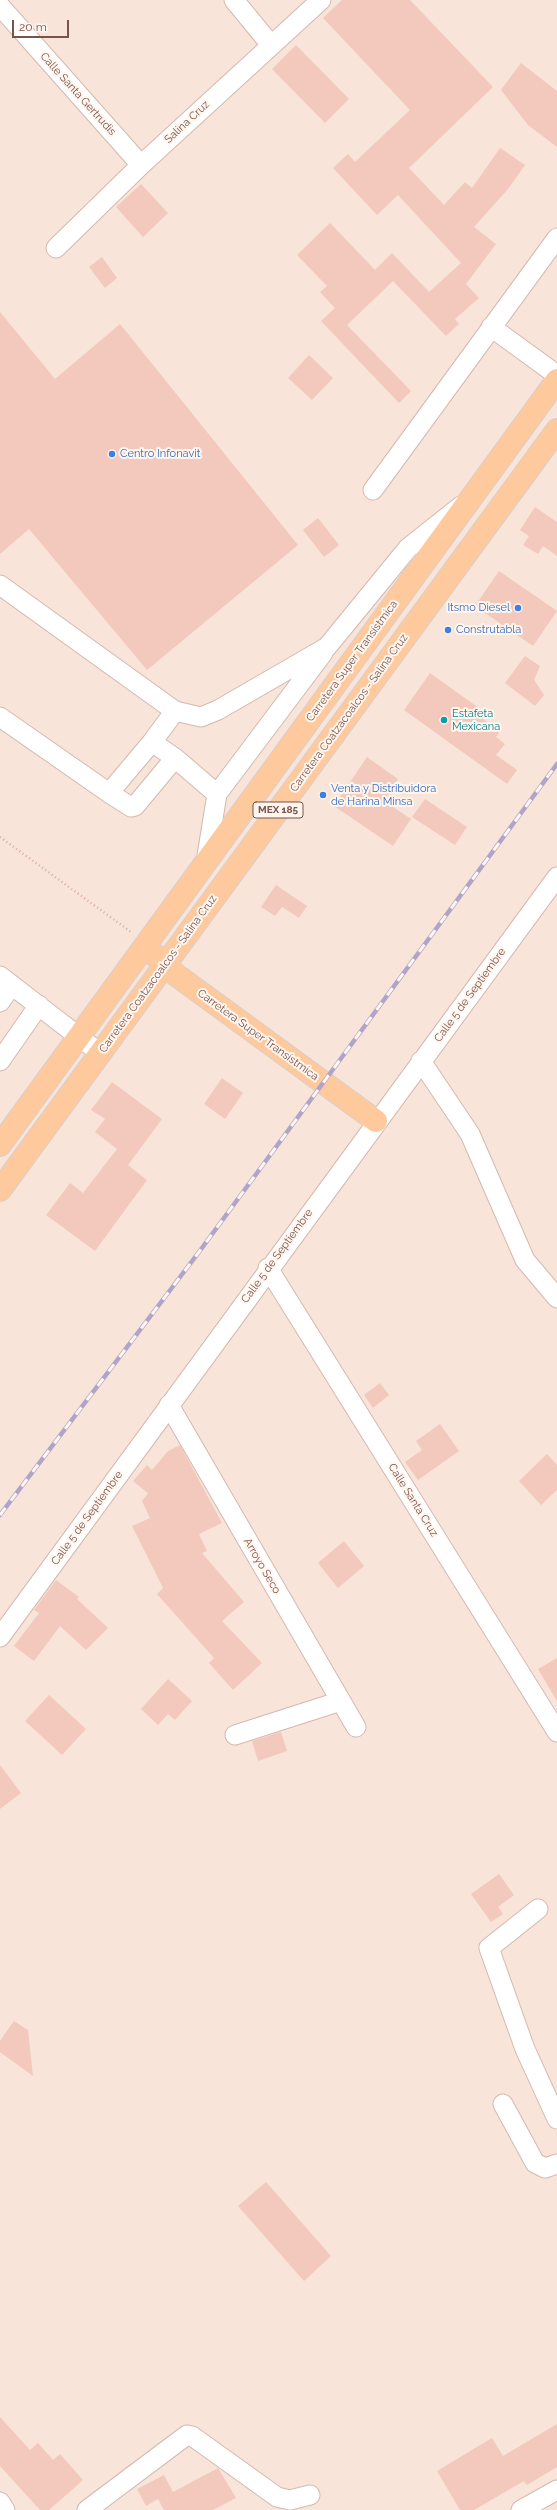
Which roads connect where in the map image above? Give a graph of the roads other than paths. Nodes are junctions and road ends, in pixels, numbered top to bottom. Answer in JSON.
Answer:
{"nodes":[{"id":1,"x":234,"y":0,"type":"edge"},
{"id":2,"x":321,"y":0,"type":"edge"},
{"id":3,"x":0,"y":6,"type":"edge"},
{"id":4,"x":271,"y":44,"type":"junction"},
{"id":5,"x":141,"y":165,"type":"junction"},
{"id":6,"x":555,"y":245,"type":"edge"},
{"id":7,"x":56,"y":248,"type":"dead end"},
{"id":8,"x":491,"y":327,"type":"junction"},
{"id":9,"x":557,"y":375,"type":"edge"},
{"id":10,"x":557,"y":380,"type":"edge"},
{"id":11,"x":557,"y":430,"type":"edge"},
{"id":12,"x":373,"y":490,"type":"dead end"},
{"id":13,"x":472,"y":497,"type":"junction"},
{"id":14,"x":0,"y":585,"type":"edge"},
{"id":15,"x":328,"y":647,"type":"junction"},
{"id":16,"x":175,"y":711,"type":"junction"},
{"id":17,"x":0,"y":717,"type":"edge"},
{"id":18,"x":152,"y":742,"type":"junction"},
{"id":19,"x":175,"y":758,"type":"junction"},
{"id":20,"x":108,"y":793,"type":"junction"},
{"id":21,"x":217,"y":794,"type":"junction"},
{"id":22,"x":206,"y":862,"type":"junction"},
{"id":23,"x":557,"y":877,"type":"edge"},
{"id":24,"x":146,"y":942,"type":"junction"},
{"id":25,"x":164,"y":966,"type":"junction"},
{"id":26,"x":6,"y":980,"type":"edge"},
{"id":27,"x":0,"y":1002,"type":"edge"},
{"id":28,"x":39,"y":1005,"type":"junction"},
{"id":29,"x":78,"y":1035,"type":"junction"},
{"id":30,"x":100,"y":1053,"type":"junction"},
{"id":31,"x":0,"y":1061,"type":"edge"},
{"id":32,"x":421,"y":1061,"type":"junction"},
{"id":33,"x":376,"y":1121,"type":"junction"},
{"id":34,"x":0,"y":1145,"type":"edge"},
{"id":35,"x":0,"y":1190,"type":"edge"},
{"id":36,"x":268,"y":1268,"type":"junction"},
{"id":37,"x":557,"y":1298,"type":"edge"},
{"id":38,"x":169,"y":1405,"type":"junction"},
{"id":39,"x":0,"y":1637,"type":"edge"},
{"id":40,"x":341,"y":1701,"type":"junction"},
{"id":41,"x":356,"y":1727,"type":"dead end"},
{"id":42,"x":557,"y":1732,"type":"edge"},
{"id":43,"x":235,"y":1735,"type":"dead end"},
{"id":44,"x":538,"y":1909,"type":"dead end"},
{"id":45,"x":503,"y":2104,"type":"dead end"},
{"id":46,"x":557,"y":2119,"type":"edge"},
{"id":47,"x":557,"y":2164,"type":"edge"},
{"id":48,"x":557,"y":2490,"type":"edge"},
{"id":49,"x":310,"y":2495,"type":"dead end"},
{"id":50,"x":0,"y":2502,"type":"edge"},
{"id":51,"x":6,"y":2510,"type":"edge"},
{"id":52,"x":87,"y":2510,"type":"edge"},
{"id":53,"x":521,"y":2510,"type":"edge"}],
"edges":[{"from":1,"to":4,"type":"street"},
{"from":2,"to":4,"type":"street","name":"Salina Cruz"},
{"from":3,"to":5,"type":"street","name":"Calle Santa Gertrudis"},
{"from":4,"to":5,"type":"street","name":"Salina Cruz"},
{"from":5,"to":7,"type":"street","name":"Salina Cruz"},
{"from":6,"to":8,"type":"street"},
{"from":8,"to":9,"type":"street"},
{"from":8,"to":12,"type":"street"},
{"from":10,"to":13,"type":"main road","name":"Carretera Super Transístmica","number":"MEX 185"},
{"from":11,"to":25,"type":"main road","name":"Carretera Coatzacoalcos - Salina Cruz","number":"MEX 185"},
{"from":13,"to":15,"type":"street"},
{"from":13,"to":22,"type":"main road","name":"Carretera Super Transístmica","number":"MEX 185"},
{"from":14,"to":16,"type":"street"},
{"from":15,"to":16,"type":"street"},
{"from":15,"to":21,"type":"street"},
{"from":16,"to":18,"type":"street"},
{"from":17,"to":20,"type":"street"},
{"from":18,"to":19,"type":"street"},
{"from":18,"to":20,"type":"street"},
{"from":19,"to":20,"type":"street"},
{"from":19,"to":21,"type":"street"},
{"from":21,"to":22,"type":"street"},
{"from":22,"to":24,"type":"main road","name":"Carretera Super Transístmica","number":"MEX 185"},
{"from":23,"to":32,"type":"street","name":"Calle 5 de Septiembre"},
{"from":24,"to":25,"type":"main road","name":"Carretera Super Transístmica"},
{"from":24,"to":29,"type":"main road","name":"Carretera Super Transístmica","number":"MEX 185"},
{"from":25,"to":30,"type":"main road","name":"Carretera Coatzacoalcos - Salina Cruz","number":"MEX 185"},
{"from":25,"to":33,"type":"main road","name":"Carretera Super Transístmica"},
{"from":26,"to":27,"type":"street"},
{"from":26,"to":28,"type":"street"},
{"from":28,"to":29,"type":"street"},
{"from":28,"to":31,"type":"street"},
{"from":29,"to":30,"type":"street"},
{"from":29,"to":34,"type":"main road","name":"Carretera Super Transístmica","number":"MEX 185"},
{"from":30,"to":35,"type":"main road","name":"Carretera Coatzacoalcos - Salina Cruz","number":"MEX 185"},
{"from":32,"to":33,"type":"street","name":"Calle 5 de Septiembre"},
{"from":32,"to":37,"type":"street"},
{"from":33,"to":36,"type":"street","name":"Calle 5 de Septiembre"},
{"from":36,"to":38,"type":"street","name":"Calle 5 de Septiembre"},
{"from":36,"to":42,"type":"street","name":"Calle Santa Cruz"},
{"from":38,"to":39,"type":"street","name":"Calle 5 de Septiembre"},
{"from":38,"to":40,"type":"street","name":"Arroyo Seco"},
{"from":40,"to":41,"type":"street","name":"Arroyo Seco"},
{"from":40,"to":43,"type":"street"},
{"from":44,"to":46,"type":"street"},
{"from":45,"to":47,"type":"street"},
{"from":48,"to":53,"type":"street"},
{"from":49,"to":52,"type":"street"},
{"from":50,"to":51,"type":"street"}]}
